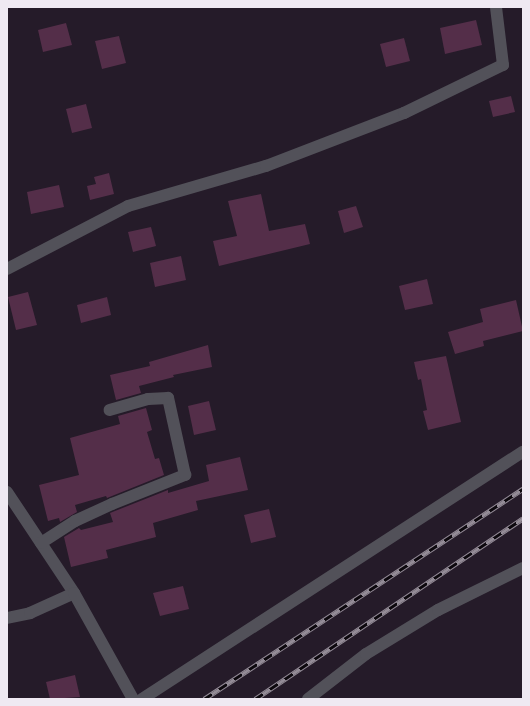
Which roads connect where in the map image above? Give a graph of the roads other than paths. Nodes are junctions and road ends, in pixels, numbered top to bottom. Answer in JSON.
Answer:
{"nodes":[{"id":1,"x":496,"y":7,"type":"edge"},
{"id":2,"x":7,"y":269,"type":"edge"},
{"id":3,"x":110,"y":410,"type":"dead end"},
{"id":4,"x":523,"y":452,"type":"edge"},
{"id":5,"x":7,"y":492,"type":"edge"},
{"id":6,"x":41,"y":543,"type":"junction"},
{"id":7,"x":523,"y":568,"type":"edge"},
{"id":8,"x":74,"y":593,"type":"junction"},
{"id":9,"x":7,"y":618,"type":"edge"},
{"id":10,"x":133,"y":699,"type":"edge"},
{"id":11,"x":142,"y":699,"type":"edge"},
{"id":12,"x":308,"y":699,"type":"edge"}],
"edges":[{"from":1,"to":2,"type":"street"},
{"from":3,"to":6,"type":"street"},
{"from":4,"to":11,"type":"street"},
{"from":5,"to":6,"type":"street"},
{"from":6,"to":8,"type":"street"},
{"from":7,"to":12,"type":"street"},
{"from":8,"to":9,"type":"street"},
{"from":8,"to":10,"type":"street"}]}
